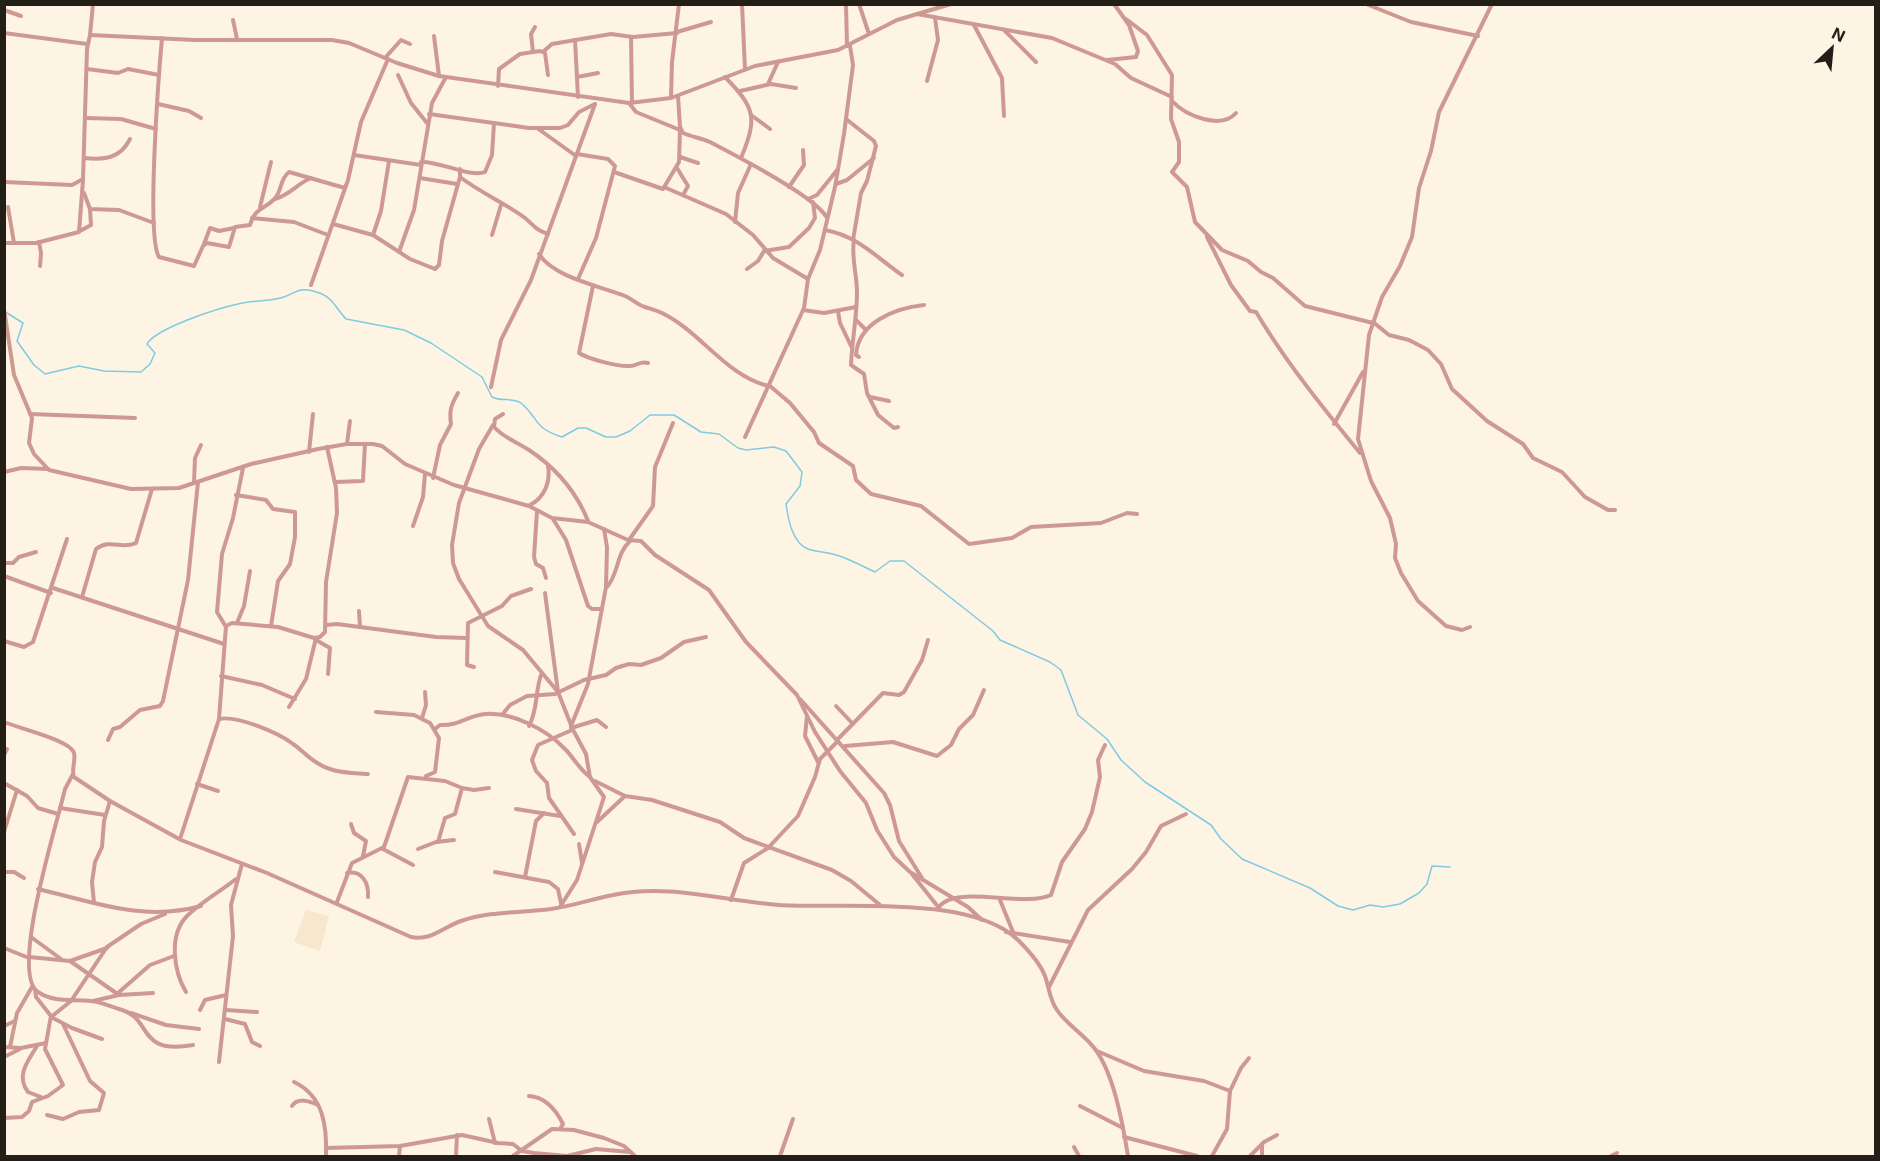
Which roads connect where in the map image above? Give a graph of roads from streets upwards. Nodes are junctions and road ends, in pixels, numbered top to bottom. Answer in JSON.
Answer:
{"nodes":[{"id":1,"x":93,"y":4,"type":"edge"},
{"id":2,"x":679,"y":4,"type":"edge"},
{"id":3,"x":742,"y":4,"type":"edge"},
{"id":4,"x":846,"y":4,"type":"edge"},
{"id":5,"x":859,"y":4,"type":"edge"},
{"id":6,"x":951,"y":4,"type":"edge"},
{"id":7,"x":1114,"y":4,"type":"edge"},
{"id":8,"x":1366,"y":4,"type":"edge"},
{"id":9,"x":1492,"y":4,"type":"edge"},
{"id":10,"x":4,"y":10,"type":"edge"},
{"id":11,"x":915,"y":14,"type":"junction"},
{"id":12,"x":21,"y":16,"type":"dead end"},
{"id":13,"x":934,"y":17,"type":"junction"},
{"id":14,"x":1126,"y":18,"type":"junction"},
{"id":15,"x":232,"y":20,"type":"dead end"},
{"id":16,"x":711,"y":21,"type":"dead end"},
{"id":17,"x":974,"y":24,"type":"junction"},
{"id":18,"x":536,"y":27,"type":"dead end"},
{"id":19,"x":1004,"y":29,"type":"junction"},
{"id":20,"x":677,"y":32,"type":"junction"},
{"id":21,"x":4,"y":33,"type":"edge"},
{"id":22,"x":869,"y":34,"type":"junction"},
{"id":23,"x":90,"y":35,"type":"junction"},
{"id":24,"x":434,"y":36,"type":"dead end"},
{"id":25,"x":1478,"y":36,"type":"junction"},
{"id":26,"x":631,"y":37,"type":"junction"},
{"id":27,"x":162,"y":38,"type":"junction"},
{"id":28,"x":237,"y":39,"type":"junction"},
{"id":29,"x":575,"y":40,"type":"junction"},
{"id":30,"x":87,"y":44,"type":"junction"},
{"id":31,"x":410,"y":44,"type":"dead end"},
{"id":32,"x":848,"y":46,"type":"junction"},
{"id":33,"x":533,"y":51,"type":"junction"},
{"id":34,"x":544,"y":51,"type":"junction"},
{"id":35,"x":387,"y":59,"type":"junction"},
{"id":36,"x":1107,"y":60,"type":"junction"},
{"id":37,"x":778,"y":61,"type":"junction"},
{"id":38,"x":1036,"y":62,"type":"dead end"},
{"id":39,"x":87,"y":69,"type":"junction"},
{"id":40,"x":745,"y":69,"type":"junction"},
{"id":41,"x":598,"y":73,"type":"dead end"},
{"id":42,"x":159,"y":75,"type":"junction"},
{"id":43,"x":398,"y":75,"type":"dead end"},
{"id":44,"x":549,"y":75,"type":"dead end"},
{"id":45,"x":440,"y":76,"type":"junction"},
{"id":46,"x":446,"y":77,"type":"junction"},
{"id":47,"x":577,"y":77,"type":"junction"},
{"id":48,"x":725,"y":77,"type":"junction"},
{"id":49,"x":927,"y":81,"type":"dead end"},
{"id":50,"x":768,"y":84,"type":"junction"},
{"id":51,"x":498,"y":86,"type":"junction"},
{"id":52,"x":796,"y":88,"type":"dead end"},
{"id":53,"x":739,"y":91,"type":"junction"},
{"id":54,"x":678,"y":96,"type":"junction"},
{"id":55,"x":578,"y":97,"type":"junction"},
{"id":56,"x":671,"y":98,"type":"junction"},
{"id":57,"x":1172,"y":99,"type":"junction"},
{"id":58,"x":599,"y":100,"type":"junction"},
{"id":59,"x":631,"y":103,"type":"junction"},
{"id":60,"x":158,"y":104,"type":"junction"},
{"id":61,"x":595,"y":104,"type":"junction"},
{"id":62,"x":1236,"y":113,"type":"dead end"},
{"id":63,"x":429,"y":114,"type":"junction"},
{"id":64,"x":751,"y":114,"type":"junction"},
{"id":65,"x":1004,"y":116,"type":"dead end"},
{"id":66,"x":86,"y":118,"type":"junction"},
{"id":67,"x":201,"y":118,"type":"dead end"},
{"id":68,"x":846,"y":119,"type":"junction"},
{"id":69,"x":494,"y":123,"type":"junction"},
{"id":70,"x":428,"y":124,"type":"junction"},
{"id":71,"x":537,"y":128,"type":"junction"},
{"id":72,"x":156,"y":129,"type":"junction"},
{"id":73,"x":680,"y":129,"type":"junction"},
{"id":74,"x":770,"y":129,"type":"dead end"},
{"id":75,"x":130,"y":139,"type":"dead end"},
{"id":76,"x":803,"y":150,"type":"dead end"},
{"id":77,"x":354,"y":155,"type":"junction"},
{"id":78,"x":576,"y":155,"type":"junction"},
{"id":79,"x":680,"y":157,"type":"junction"},
{"id":80,"x":875,"y":157,"type":"junction"},
{"id":81,"x":84,"y":158,"type":"junction"},
{"id":82,"x":741,"y":158,"type":"junction"},
{"id":83,"x":389,"y":161,"type":"junction"},
{"id":84,"x":271,"y":162,"type":"dead end"},
{"id":85,"x":421,"y":163,"type":"junction"},
{"id":86,"x":698,"y":163,"type":"dead end"},
{"id":87,"x":751,"y":164,"type":"junction"},
{"id":88,"x":676,"y":167,"type":"junction"},
{"id":89,"x":838,"y":168,"type":"junction"},
{"id":90,"x":460,"y":169,"type":"junction"},
{"id":91,"x":614,"y":172,"type":"junction"},
{"id":92,"x":460,"y":177,"type":"junction"},
{"id":93,"x":312,"y":178,"type":"junction"},
{"id":94,"x":420,"y":178,"type":"junction"},
{"id":95,"x":83,"y":179,"type":"junction"},
{"id":96,"x":4,"y":182,"type":"edge"},
{"id":97,"x":458,"y":183,"type":"junction"},
{"id":98,"x":836,"y":184,"type":"junction"},
{"id":99,"x":664,"y":187,"type":"junction"},
{"id":100,"x":345,"y":188,"type":"junction"},
{"id":101,"x":789,"y":188,"type":"junction"},
{"id":102,"x":82,"y":189,"type":"junction"},
{"id":103,"x":683,"y":195,"type":"junction"},
{"id":104,"x":807,"y":199,"type":"junction"},
{"id":105,"x":274,"y":200,"type":"junction"},
{"id":106,"x":812,"y":201,"type":"junction"},
{"id":107,"x":501,"y":205,"type":"junction"},
{"id":108,"x":8,"y":207,"type":"dead end"},
{"id":109,"x":82,"y":208,"type":"junction"},
{"id":110,"x":260,"y":208,"type":"junction"},
{"id":111,"x":90,"y":209,"type":"junction"},
{"id":112,"x":90,"y":215,"type":"junction"},
{"id":113,"x":252,"y":218,"type":"junction"},
{"id":114,"x":827,"y":218,"type":"junction"},
{"id":115,"x":154,"y":223,"type":"junction"},
{"id":116,"x":736,"y":223,"type":"junction"},
{"id":117,"x":333,"y":224,"type":"junction"},
{"id":118,"x":235,"y":227,"type":"junction"},
{"id":119,"x":825,"y":230,"type":"junction"},
{"id":120,"x":79,"y":232,"type":"junction"},
{"id":121,"x":1204,"y":232,"type":"junction"},
{"id":122,"x":548,"y":234,"type":"junction"},
{"id":123,"x":328,"y":235,"type":"junction"},
{"id":124,"x":373,"y":235,"type":"junction"},
{"id":125,"x":492,"y":235,"type":"dead end"},
{"id":126,"x":854,"y":240,"type":"junction"},
{"id":127,"x":39,"y":242,"type":"junction"},
{"id":128,"x":4,"y":243,"type":"edge"},
{"id":129,"x":14,"y":243,"type":"junction"},
{"id":130,"x":203,"y":246,"type":"junction"},
{"id":131,"x":764,"y":251,"type":"junction"},
{"id":132,"x":399,"y":252,"type":"junction"},
{"id":133,"x":538,"y":254,"type":"junction"},
{"id":134,"x":40,"y":266,"type":"dead end"},
{"id":135,"x":747,"y":269,"type":"dead end"},
{"id":136,"x":902,"y":275,"type":"dead end"},
{"id":137,"x":578,"y":279,"type":"junction"},
{"id":138,"x":808,"y":279,"type":"junction"},
{"id":139,"x":311,"y":285,"type":"dead end"},
{"id":140,"x":592,"y":285,"type":"junction"},
{"id":141,"x":924,"y":305,"type":"dead end"},
{"id":142,"x":856,"y":307,"type":"junction"},
{"id":143,"x":4,"y":309,"type":"edge"},
{"id":144,"x":802,"y":310,"type":"junction"},
{"id":145,"x":838,"y":311,"type":"junction"},
{"id":146,"x":856,"y":320,"type":"junction"},
{"id":147,"x":1373,"y":323,"type":"junction"},
{"id":148,"x":866,"y":330,"type":"junction"},
{"id":149,"x":852,"y":348,"type":"junction"},
{"id":150,"x":859,"y":357,"type":"dead end"},
{"id":151,"x":648,"y":363,"type":"dead end"},
{"id":152,"x":1365,"y":369,"type":"junction"},
{"id":153,"x":769,"y":386,"type":"junction"},
{"id":154,"x":492,"y":387,"type":"dead end"},
{"id":155,"x":458,"y":393,"type":"dead end"},
{"id":156,"x":870,"y":396,"type":"junction"},
{"id":157,"x":889,"y":400,"type":"dead end"},
{"id":158,"x":30,"y":414,"type":"junction"},
{"id":159,"x":313,"y":414,"type":"dead end"},
{"id":160,"x":503,"y":414,"type":"dead end"},
{"id":161,"x":135,"y":418,"type":"dead end"},
{"id":162,"x":350,"y":422,"type":"dead end"},
{"id":163,"x":673,"y":423,"type":"dead end"},
{"id":164,"x":1334,"y":424,"type":"junction"},
{"id":165,"x":493,"y":425,"type":"junction"},
{"id":166,"x":898,"y":427,"type":"dead end"},
{"id":167,"x":745,"y":437,"type":"dead end"},
{"id":168,"x":347,"y":444,"type":"junction"},
{"id":169,"x":365,"y":444,"type":"junction"},
{"id":170,"x":201,"y":445,"type":"dead end"},
{"id":171,"x":327,"y":447,"type":"junction"},
{"id":172,"x":309,"y":452,"type":"junction"},
{"id":173,"x":1362,"y":456,"type":"junction"},
{"id":174,"x":548,"y":466,"type":"junction"},
{"id":175,"x":243,"y":467,"type":"junction"},
{"id":176,"x":48,"y":469,"type":"junction"},
{"id":177,"x":4,"y":472,"type":"edge"},
{"id":178,"x":425,"y":474,"type":"junction"},
{"id":179,"x":433,"y":478,"type":"junction"},
{"id":180,"x":196,"y":482,"type":"junction"},
{"id":181,"x":335,"y":482,"type":"junction"},
{"id":182,"x":465,"y":487,"type":"junction"},
{"id":183,"x":152,"y":489,"type":"junction"},
{"id":184,"x":236,"y":495,"type":"junction"},
{"id":185,"x":529,"y":506,"type":"junction"},
{"id":186,"x":1615,"y":510,"type":"dead end"},
{"id":187,"x":537,"y":511,"type":"junction"},
{"id":188,"x":1137,"y":514,"type":"dead end"},
{"id":189,"x":552,"y":518,"type":"junction"},
{"id":190,"x":588,"y":522,"type":"junction"},
{"id":191,"x":413,"y":526,"type":"dead end"},
{"id":192,"x":603,"y":529,"type":"junction"},
{"id":193,"x":67,"y":540,"type":"dead end"},
{"id":194,"x":630,"y":541,"type":"junction"},
{"id":195,"x":36,"y":552,"type":"dead end"},
{"id":196,"x":4,"y":563,"type":"edge"},
{"id":197,"x":250,"y":571,"type":"dead end"},
{"id":198,"x":4,"y":576,"type":"edge"},
{"id":199,"x":546,"y":578,"type":"dead end"},
{"id":200,"x":606,"y":587,"type":"junction"},
{"id":201,"x":531,"y":589,"type":"dead end"},
{"id":202,"x":52,"y":591,"type":"junction"},
{"id":203,"x":545,"y":593,"type":"dead end"},
{"id":204,"x":82,"y":597,"type":"junction"},
{"id":205,"x":602,"y":609,"type":"junction"},
{"id":206,"x":359,"y":611,"type":"dead end"},
{"id":207,"x":483,"y":615,"type":"junction"},
{"id":208,"x":237,"y":623,"type":"junction"},
{"id":209,"x":326,"y":625,"type":"junction"},
{"id":210,"x":271,"y":626,"type":"junction"},
{"id":211,"x":226,"y":627,"type":"junction"},
{"id":212,"x":360,"y":627,"type":"junction"},
{"id":213,"x":1470,"y":627,"type":"dead end"},
{"id":214,"x":178,"y":628,"type":"junction"},
{"id":215,"x":706,"y":637,"type":"dead end"},
{"id":216,"x":467,"y":638,"type":"junction"},
{"id":217,"x":315,"y":639,"type":"junction"},
{"id":218,"x":4,"y":640,"type":"edge"},
{"id":219,"x":928,"y":640,"type":"dead end"},
{"id":220,"x":224,"y":644,"type":"junction"},
{"id":221,"x":474,"y":667,"type":"dead end"},
{"id":222,"x":328,"y":674,"type":"dead end"},
{"id":223,"x":541,"y":675,"type":"junction"},
{"id":224,"x":221,"y":676,"type":"junction"},
{"id":225,"x":588,"y":680,"type":"junction"},
{"id":226,"x":984,"y":690,"type":"dead end"},
{"id":227,"x":424,"y":692,"type":"dead end"},
{"id":228,"x":558,"y":692,"type":"junction"},
{"id":229,"x":536,"y":693,"type":"junction"},
{"id":230,"x":797,"y":695,"type":"junction"},
{"id":231,"x":295,"y":699,"type":"junction"},
{"id":232,"x":836,"y":706,"type":"dead end"},
{"id":233,"x":290,"y":707,"type":"dead end"},
{"id":234,"x":376,"y":712,"type":"dead end"},
{"id":235,"x":502,"y":715,"type":"junction"},
{"id":236,"x":807,"y":716,"type":"junction"},
{"id":237,"x":422,"y":718,"type":"junction"},
{"id":238,"x":219,"y":719,"type":"junction"},
{"id":239,"x":4,"y":723,"type":"edge"},
{"id":240,"x":853,"y":724,"type":"junction"},
{"id":241,"x":529,"y":726,"type":"junction"},
{"id":242,"x":606,"y":727,"type":"dead end"},
{"id":243,"x":571,"y":728,"type":"junction"},
{"id":244,"x":435,"y":729,"type":"junction"},
{"id":245,"x":551,"y":739,"type":"junction"},
{"id":246,"x":108,"y":740,"type":"dead end"},
{"id":247,"x":839,"y":742,"type":"junction"},
{"id":248,"x":1105,"y":745,"type":"dead end"},
{"id":249,"x":7,"y":749,"type":"dead end"},
{"id":250,"x":826,"y":751,"type":"junction"},
{"id":251,"x":4,"y":755,"type":"edge"},
{"id":252,"x":819,"y":762,"type":"junction"},
{"id":253,"x":73,"y":774,"type":"junction"},
{"id":254,"x":368,"y":774,"type":"dead end"},
{"id":255,"x":423,"y":777,"type":"junction"},
{"id":256,"x":592,"y":779,"type":"junction"},
{"id":257,"x":4,"y":783,"type":"edge"},
{"id":258,"x":197,"y":784,"type":"junction"},
{"id":259,"x":608,"y":787,"type":"junction"},
{"id":260,"x":462,"y":788,"type":"junction"},
{"id":261,"x":489,"y":788,"type":"dead end"},
{"id":262,"x":17,"y":790,"type":"junction"},
{"id":263,"x":218,"y":791,"type":"dead end"},
{"id":264,"x":625,"y":796,"type":"junction"},
{"id":265,"x":604,"y":797,"type":"junction"},
{"id":266,"x":110,"y":801,"type":"junction"},
{"id":267,"x":60,"y":808,"type":"junction"},
{"id":268,"x":516,"y":809,"type":"dead end"},
{"id":269,"x":544,"y":813,"type":"junction"},
{"id":270,"x":58,"y":814,"type":"junction"},
{"id":271,"x":1186,"y":814,"type":"dead end"},
{"id":272,"x":105,"y":816,"type":"junction"},
{"id":273,"x":561,"y":816,"type":"junction"},
{"id":274,"x":596,"y":822,"type":"junction"},
{"id":275,"x":351,"y":824,"type":"dead end"},
{"id":276,"x":5,"y":830,"type":"edge"},
{"id":277,"x":574,"y":834,"type":"dead end"},
{"id":278,"x":180,"y":839,"type":"junction"},
{"id":279,"x":454,"y":840,"type":"dead end"},
{"id":280,"x":438,"y":842,"type":"junction"},
{"id":281,"x":579,"y":844,"type":"dead end"},
{"id":282,"x":768,"y":848,"type":"junction"},
{"id":283,"x":383,"y":849,"type":"junction"},
{"id":284,"x":418,"y":849,"type":"dead end"},
{"id":285,"x":363,"y":856,"type":"junction"},
{"id":286,"x":242,"y":864,"type":"junction"},
{"id":287,"x":582,"y":864,"type":"junction"},
{"id":288,"x":413,"y":866,"type":"dead end"},
{"id":289,"x":4,"y":872,"type":"edge"},
{"id":290,"x":495,"y":872,"type":"dead end"},
{"id":291,"x":910,"y":872,"type":"junction"},
{"id":292,"x":346,"y":873,"type":"junction"},
{"id":293,"x":525,"y":877,"type":"junction"},
{"id":294,"x":24,"y":878,"type":"dead end"},
{"id":295,"x":238,"y":878,"type":"junction"},
{"id":296,"x":922,"y":879,"type":"junction"},
{"id":297,"x":38,"y":889,"type":"junction"},
{"id":298,"x":368,"y":897,"type":"dead end"},
{"id":299,"x":952,"y":898,"type":"junction"},
{"id":300,"x":731,"y":900,"type":"junction"},
{"id":301,"x":1000,"y":900,"type":"junction"},
{"id":302,"x":337,"y":902,"type":"junction"},
{"id":303,"x":94,"y":903,"type":"junction"},
{"id":304,"x":561,"y":905,"type":"junction"},
{"id":305,"x":880,"y":905,"type":"junction"},
{"id":306,"x":201,"y":906,"type":"junction"},
{"id":307,"x":940,"y":909,"type":"junction"},
{"id":308,"x":165,"y":914,"type":"junction"},
{"id":309,"x":983,"y":921,"type":"junction"},
{"id":310,"x":1006,"y":932,"type":"junction"},
{"id":311,"x":1012,"y":932,"type":"junction"},
{"id":312,"x":31,"y":936,"type":"junction"},
{"id":313,"x":1070,"y":942,"type":"junction"},
{"id":314,"x":108,"y":947,"type":"junction"},
{"id":315,"x":4,"y":948,"type":"edge"},
{"id":316,"x":174,"y":956,"type":"junction"},
{"id":317,"x":29,"y":958,"type":"junction"},
{"id":318,"x":62,"y":959,"type":"junction"},
{"id":319,"x":70,"y":961,"type":"junction"},
{"id":320,"x":90,"y":975,"type":"junction"},
{"id":321,"x":33,"y":987,"type":"junction"},
{"id":322,"x":1048,"y":987,"type":"junction"},
{"id":323,"x":186,"y":992,"type":"dead end"},
{"id":324,"x":153,"y":993,"type":"dead end"},
{"id":325,"x":118,"y":994,"type":"junction"},
{"id":326,"x":226,"y":996,"type":"junction"},
{"id":327,"x":71,"y":1001,"type":"junction"},
{"id":328,"x":93,"y":1001,"type":"junction"},
{"id":329,"x":200,"y":1010,"type":"dead end"},
{"id":330,"x":226,"y":1010,"type":"junction"},
{"id":331,"x":130,"y":1012,"type":"junction"},
{"id":332,"x":257,"y":1012,"type":"dead end"},
{"id":333,"x":51,"y":1017,"type":"junction"},
{"id":334,"x":225,"y":1019,"type":"junction"},
{"id":335,"x":15,"y":1021,"type":"junction"},
{"id":336,"x":63,"y":1024,"type":"junction"},
{"id":337,"x":4,"y":1026,"type":"edge"},
{"id":338,"x":199,"y":1029,"type":"dead end"},
{"id":339,"x":102,"y":1039,"type":"dead end"},
{"id":340,"x":46,"y":1043,"type":"junction"},
{"id":341,"x":193,"y":1045,"type":"dead end"},
{"id":342,"x":37,"y":1046,"type":"junction"},
{"id":343,"x":260,"y":1046,"type":"dead end"},
{"id":344,"x":4,"y":1047,"type":"edge"},
{"id":345,"x":10,"y":1047,"type":"junction"},
{"id":346,"x":21,"y":1048,"type":"junction"},
{"id":347,"x":1097,"y":1051,"type":"junction"},
{"id":348,"x":4,"y":1057,"type":"edge"},
{"id":349,"x":1249,"y":1058,"type":"dead end"},
{"id":350,"x":219,"y":1062,"type":"dead end"},
{"id":351,"x":294,"y":1082,"type":"dead end"},
{"id":352,"x":1230,"y":1091,"type":"junction"},
{"id":353,"x":529,"y":1096,"type":"dead end"},
{"id":354,"x":43,"y":1098,"type":"junction"},
{"id":355,"x":319,"y":1105,"type":"junction"},
{"id":356,"x":292,"y":1106,"type":"dead end"},
{"id":357,"x":1080,"y":1106,"type":"dead end"},
{"id":358,"x":47,"y":1115,"type":"dead end"},
{"id":359,"x":4,"y":1118,"type":"edge"},
{"id":360,"x":489,"y":1119,"type":"dead end"},
{"id":361,"x":793,"y":1119,"type":"dead end"},
{"id":362,"x":1123,"y":1128,"type":"junction"},
{"id":363,"x":559,"y":1130,"type":"junction"},
{"id":364,"x":458,"y":1135,"type":"junction"},
{"id":365,"x":1277,"y":1135,"type":"dead end"},
{"id":366,"x":1124,"y":1137,"type":"junction"},
{"id":367,"x":495,"y":1143,"type":"junction"},
{"id":368,"x":1262,"y":1144,"type":"junction"},
{"id":369,"x":400,"y":1146,"type":"junction"},
{"id":370,"x":1074,"y":1147,"type":"dead end"},
{"id":371,"x":326,"y":1148,"type":"junction"},
{"id":372,"x":522,"y":1151,"type":"junction"},
{"id":373,"x":630,"y":1152,"type":"junction"},
{"id":374,"x":1617,"y":1153,"type":"dead end"},
{"id":375,"x":326,"y":1156,"type":"edge"},
{"id":376,"x":399,"y":1156,"type":"edge"},
{"id":377,"x":456,"y":1156,"type":"edge"},
{"id":378,"x":513,"y":1156,"type":"edge"},
{"id":379,"x":635,"y":1156,"type":"edge"},
{"id":380,"x":780,"y":1156,"type":"edge"},
{"id":381,"x":1079,"y":1156,"type":"edge"},
{"id":382,"x":1128,"y":1156,"type":"edge"},
{"id":383,"x":1197,"y":1156,"type":"edge"},
{"id":384,"x":1212,"y":1156,"type":"edge"},
{"id":385,"x":1250,"y":1156,"type":"edge"},
{"id":386,"x":1262,"y":1156,"type":"edge"},
{"id":387,"x":1611,"y":1156,"type":"edge"}],
"edges":[{"from":1,"to":23,"type":"street"},
{"from":2,"to":20,"type":"street"},
{"from":3,"to":40,"type":"street"},
{"from":4,"to":32,"type":"street"},
{"from":5,"to":22,"type":"street"},
{"from":6,"to":11,"type":"street"},
{"from":7,"to":14,"type":"street"},
{"from":8,"to":25,"type":"street"},
{"from":9,"to":25,"type":"street"},
{"from":10,"to":12,"type":"street"},
{"from":11,"to":13,"type":"street"},
{"from":11,"to":22,"type":"street"},
{"from":13,"to":17,"type":"street"},
{"from":13,"to":49,"type":"street"},
{"from":14,"to":36,"type":"street"},
{"from":14,"to":57,"type":"street"},
{"from":15,"to":28,"type":"street"},
{"from":16,"to":20,"type":"street"},
{"from":17,"to":19,"type":"street"},
{"from":17,"to":65,"type":"street"},
{"from":18,"to":33,"type":"street"},
{"from":19,"to":36,"type":"street"},
{"from":19,"to":38,"type":"street"},
{"from":20,"to":26,"type":"street"},
{"from":20,"to":56,"type":"street"},
{"from":21,"to":30,"type":"street"},
{"from":22,"to":32,"type":"street"},
{"from":23,"to":27,"type":"street"},
{"from":23,"to":30,"type":"street"},
{"from":24,"to":45,"type":"street"},
{"from":25,"to":147,"type":"street"},
{"from":26,"to":29,"type":"street"},
{"from":26,"to":59,"type":"street"},
{"from":27,"to":28,"type":"street"},
{"from":27,"to":42,"type":"street"},
{"from":28,"to":35,"type":"street"},
{"from":29,"to":34,"type":"street"},
{"from":29,"to":47,"type":"street"},
{"from":30,"to":39,"type":"street"},
{"from":31,"to":35,"type":"street"},
{"from":32,"to":37,"type":"street"},
{"from":32,"to":68,"type":"street"},
{"from":33,"to":34,"type":"street"},
{"from":33,"to":51,"type":"street"},
{"from":34,"to":44,"type":"street"},
{"from":35,"to":45,"type":"street"},
{"from":35,"to":77,"type":"street"},
{"from":36,"to":57,"type":"street"},
{"from":37,"to":40,"type":"street"},
{"from":37,"to":50,"type":"street"},
{"from":39,"to":42,"type":"street"},
{"from":39,"to":66,"type":"street"},
{"from":40,"to":48,"type":"street"},
{"from":41,"to":47,"type":"street"},
{"from":42,"to":60,"type":"street"},
{"from":43,"to":70,"type":"street"},
{"from":45,"to":46,"type":"street"},
{"from":46,"to":51,"type":"street"},
{"from":46,"to":63,"type":"street"},
{"from":47,"to":55,"type":"street"},
{"from":48,"to":53,"type":"street"},
{"from":48,"to":54,"type":"street"},
{"from":50,"to":52,"type":"street"},
{"from":50,"to":53,"type":"street"},
{"from":51,"to":55,"type":"street"},
{"from":53,"to":64,"type":"street"},
{"from":54,"to":56,"type":"street"},
{"from":54,"to":73,"type":"street"},
{"from":55,"to":58,"type":"street"},
{"from":56,"to":59,"type":"street"},
{"from":57,"to":62,"type":"street"},
{"from":57,"to":121,"type":"street"},
{"from":58,"to":59,"type":"street"},
{"from":58,"to":61,"type":"street"},
{"from":59,"to":73,"type":"street"},
{"from":60,"to":67,"type":"street"},
{"from":60,"to":72,"type":"street"},
{"from":61,"to":71,"type":"street"},
{"from":61,"to":78,"type":"street"},
{"from":63,"to":69,"type":"street"},
{"from":63,"to":70,"type":"street"},
{"from":64,"to":74,"type":"street"},
{"from":64,"to":82,"type":"street"},
{"from":66,"to":72,"type":"street"},
{"from":66,"to":81,"type":"street"},
{"from":68,"to":80,"type":"street"},
{"from":68,"to":89,"type":"street"},
{"from":69,"to":71,"type":"street"},
{"from":69,"to":90,"type":"street"},
{"from":70,"to":85,"type":"street"},
{"from":71,"to":78,"type":"street"},
{"from":72,"to":115,"type":"street"},
{"from":73,"to":79,"type":"street"},
{"from":73,"to":82,"type":"street"},
{"from":75,"to":81,"type":"street"},
{"from":76,"to":101,"type":"street"},
{"from":77,"to":83,"type":"street"},
{"from":77,"to":100,"type":"street"},
{"from":78,"to":91,"type":"street"},
{"from":78,"to":122,"type":"street"},
{"from":79,"to":86,"type":"street"},
{"from":79,"to":88,"type":"street"},
{"from":80,"to":98,"type":"street"},
{"from":80,"to":126,"type":"street"},
{"from":81,"to":95,"type":"street"},
{"from":82,"to":87,"type":"street"},
{"from":83,"to":85,"type":"street"},
{"from":83,"to":124,"type":"street"},
{"from":84,"to":110,"type":"street"},
{"from":85,"to":90,"type":"street"},
{"from":85,"to":94,"type":"street"},
{"from":87,"to":101,"type":"street"},
{"from":87,"to":116,"type":"street"},
{"from":88,"to":99,"type":"street"},
{"from":88,"to":103,"type":"street"},
{"from":89,"to":98,"type":"street"},
{"from":89,"to":104,"type":"street"},
{"from":90,"to":92,"type":"street"},
{"from":91,"to":99,"type":"street"},
{"from":91,"to":137,"type":"street"},
{"from":92,"to":97,"type":"street"},
{"from":92,"to":107,"type":"street"},
{"from":93,"to":100,"type":"street"},
{"from":93,"to":105,"type":"street"},
{"from":93,"to":105,"type":"street"},
{"from":94,"to":97,"type":"street"},
{"from":94,"to":132,"type":"street"},
{"from":95,"to":96,"type":"street"},
{"from":95,"to":102,"type":"street"},
{"from":97,"to":132,"type":"street"},
{"from":98,"to":114,"type":"street"},
{"from":99,"to":103,"type":"street"},
{"from":100,"to":117,"type":"street"},
{"from":101,"to":104,"type":"street"},
{"from":102,"to":109,"type":"street"},
{"from":102,"to":111,"type":"street"},
{"from":103,"to":116,"type":"street"},
{"from":104,"to":106,"type":"street"},
{"from":105,"to":110,"type":"street"},
{"from":106,"to":114,"type":"street"},
{"from":106,"to":131,"type":"street"},
{"from":107,"to":122,"type":"street"},
{"from":107,"to":125,"type":"street"},
{"from":108,"to":129,"type":"street"},
{"from":109,"to":112,"type":"street"},
{"from":109,"to":120,"type":"street"},
{"from":110,"to":113,"type":"street"},
{"from":111,"to":112,"type":"street"},
{"from":111,"to":115,"type":"street"},
{"from":112,"to":120,"type":"street"},
{"from":113,"to":118,"type":"street"},
{"from":113,"to":123,"type":"street"},
{"from":114,"to":119,"type":"street"},
{"from":115,"to":130,"type":"street"},
{"from":116,"to":131,"type":"street"},
{"from":117,"to":123,"type":"street"},
{"from":117,"to":124,"type":"street"},
{"from":118,"to":130,"type":"street"},
{"from":118,"to":130,"type":"street"},
{"from":119,"to":126,"type":"street"},
{"from":119,"to":138,"type":"street"},
{"from":120,"to":127,"type":"street"},
{"from":121,"to":147,"type":"street"},
{"from":121,"to":164,"type":"street"},
{"from":122,"to":133,"type":"street"},
{"from":123,"to":139,"type":"street"},
{"from":124,"to":132,"type":"street"},
{"from":126,"to":136,"type":"street"},
{"from":126,"to":142,"type":"street"},
{"from":127,"to":129,"type":"street"},
{"from":127,"to":134,"type":"street"},
{"from":128,"to":129,"type":"street"},
{"from":131,"to":135,"type":"street"},
{"from":131,"to":138,"type":"street"},
{"from":133,"to":137,"type":"street"},
{"from":133,"to":154,"type":"street"},
{"from":137,"to":140,"type":"street"},
{"from":138,"to":144,"type":"street"},
{"from":140,"to":151,"type":"street"},
{"from":140,"to":153,"type":"street"},
{"from":141,"to":148,"type":"street"},
{"from":142,"to":145,"type":"street"},
{"from":142,"to":146,"type":"street"},
{"from":143,"to":158,"type":"street"},
{"from":144,"to":145,"type":"street"},
{"from":144,"to":153,"type":"street"},
{"from":145,"to":149,"type":"street"},
{"from":146,"to":148,"type":"street"},
{"from":146,"to":149,"type":"street"},
{"from":147,"to":152,"type":"street"},
{"from":147,"to":186,"type":"street"},
{"from":148,"to":150,"type":"street"},
{"from":149,"to":156,"type":"street"},
{"from":152,"to":164,"type":"street"},
{"from":152,"to":173,"type":"street"},
{"from":153,"to":167,"type":"street"},
{"from":153,"to":188,"type":"street"},
{"from":155,"to":179,"type":"street"},
{"from":156,"to":157,"type":"street"},
{"from":156,"to":166,"type":"street"},
{"from":158,"to":161,"type":"street"},
{"from":158,"to":176,"type":"street"},
{"from":159,"to":172,"type":"street"},
{"from":160,"to":165,"type":"street"},
{"from":162,"to":168,"type":"street"},
{"from":163,"to":194,"type":"street"},
{"from":164,"to":173,"type":"street"},
{"from":165,"to":174,"type":"street"},
{"from":165,"to":182,"type":"street"},
{"from":168,"to":169,"type":"street"},
{"from":168,"to":171,"type":"street"},
{"from":169,"to":178,"type":"street"},
{"from":169,"to":181,"type":"street"},
{"from":170,"to":180,"type":"street"},
{"from":171,"to":172,"type":"street"},
{"from":171,"to":181,"type":"street"},
{"from":172,"to":175,"type":"street"},
{"from":173,"to":213,"type":"street"},
{"from":174,"to":185,"type":"street"},
{"from":174,"to":190,"type":"street"},
{"from":175,"to":180,"type":"street"},
{"from":175,"to":184,"type":"street"},
{"from":176,"to":177,"type":"street"},
{"from":176,"to":183,"type":"street"},
{"from":178,"to":179,"type":"street"},
{"from":178,"to":191,"type":"street"},
{"from":179,"to":182,"type":"street"},
{"from":180,"to":183,"type":"street"},
{"from":180,"to":214,"type":"street"},
{"from":181,"to":209,"type":"street"},
{"from":182,"to":185,"type":"street"},
{"from":182,"to":207,"type":"street"},
{"from":183,"to":204,"type":"street"},
{"from":184,"to":210,"type":"street"},
{"from":184,"to":211,"type":"street"},
{"from":185,"to":187,"type":"street"},
{"from":187,"to":189,"type":"street"},
{"from":187,"to":199,"type":"street"},
{"from":189,"to":190,"type":"street"},
{"from":189,"to":205,"type":"street"},
{"from":190,"to":192,"type":"street"},
{"from":192,"to":194,"type":"street"},
{"from":192,"to":200,"type":"street"},
{"from":193,"to":202,"type":"street"},
{"from":194,"to":200,"type":"street"},
{"from":194,"to":230,"type":"street"},
{"from":195,"to":196,"type":"street"},
{"from":197,"to":208,"type":"street"},
{"from":198,"to":202,"type":"street"},
{"from":200,"to":205,"type":"street"},
{"from":201,"to":207,"type":"street"},
{"from":202,"to":204,"type":"street"},
{"from":202,"to":218,"type":"street"},
{"from":203,"to":228,"type":"street"},
{"from":204,"to":214,"type":"street"},
{"from":205,"to":225,"type":"street"},
{"from":206,"to":212,"type":"street"},
{"from":207,"to":216,"type":"street"},
{"from":207,"to":223,"type":"street"},
{"from":208,"to":210,"type":"street"},
{"from":208,"to":211,"type":"street"},
{"from":209,"to":212,"type":"street"},
{"from":209,"to":217,"type":"street"},
{"from":210,"to":217,"type":"street"},
{"from":211,"to":220,"type":"street"},
{"from":212,"to":216,"type":"street"},
{"from":214,"to":220,"type":"street"},
{"from":214,"to":246,"type":"street"},
{"from":215,"to":225,"type":"street"},
{"from":216,"to":221,"type":"street"},
{"from":217,"to":222,"type":"street"},
{"from":217,"to":231,"type":"street"},
{"from":219,"to":240,"type":"street"},
{"from":220,"to":224,"type":"street"},
{"from":223,"to":228,"type":"street"},
{"from":223,"to":229,"type":"street"},
{"from":224,"to":231,"type":"street"},
{"from":224,"to":238,"type":"street"},
{"from":225,"to":228,"type":"street"},
{"from":225,"to":243,"type":"street"},
{"from":226,"to":247,"type":"street"},
{"from":227,"to":237,"type":"street"},
{"from":228,"to":229,"type":"street"},
{"from":228,"to":243,"type":"street"},
{"from":229,"to":235,"type":"street"},
{"from":229,"to":241,"type":"street"},
{"from":230,"to":236,"type":"street"},
{"from":230,"to":247,"type":"street"},
{"from":231,"to":233,"type":"street"},
{"from":232,"to":240,"type":"street"},
{"from":234,"to":237,"type":"street"},
{"from":235,"to":241,"type":"street"},
{"from":235,"to":244,"type":"street"},
{"from":236,"to":250,"type":"street"},
{"from":236,"to":252,"type":"street"},
{"from":237,"to":244,"type":"street"},
{"from":238,"to":254,"type":"street"},
{"from":238,"to":258,"type":"street"},
{"from":239,"to":253,"type":"street"},
{"from":240,"to":247,"type":"street"},
{"from":241,"to":245,"type":"street"},
{"from":242,"to":243,"type":"street"},
{"from":243,"to":245,"type":"street"},
{"from":243,"to":256,"type":"street"},
{"from":244,"to":255,"type":"street"},
{"from":245,"to":256,"type":"street"},
{"from":245,"to":273,"type":"street"},
{"from":247,"to":250,"type":"street"},
{"from":247,"to":296,"type":"street"},
{"from":248,"to":301,"type":"street"},
{"from":249,"to":251,"type":"street"},
{"from":250,"to":252,"type":"street"},
{"from":250,"to":291,"type":"street"},
{"from":252,"to":282,"type":"street"},
{"from":253,"to":266,"type":"street"},
{"from":253,"to":267,"type":"street"},
{"from":255,"to":260,"type":"street"},
{"from":255,"to":283,"type":"street"},
{"from":256,"to":259,"type":"street"},
{"from":256,"to":265,"type":"street"},
{"from":257,"to":262,"type":"street"},
{"from":258,"to":263,"type":"street"},
{"from":258,"to":278,"type":"street"},
{"from":259,"to":264,"type":"street"},
{"from":259,"to":265,"type":"street"},
{"from":260,"to":261,"type":"street"},
{"from":260,"to":280,"type":"street"},
{"from":262,"to":270,"type":"street"},
{"from":262,"to":276,"type":"street"},
{"from":264,"to":274,"type":"street"},
{"from":264,"to":282,"type":"street"},
{"from":265,"to":274,"type":"street"},
{"from":266,"to":272,"type":"street"},
{"from":266,"to":278,"type":"street"},
{"from":267,"to":270,"type":"street"},
{"from":267,"to":272,"type":"street"},
{"from":268,"to":269,"type":"street"},
{"from":269,"to":273,"type":"street"},
{"from":269,"to":293,"type":"street"},
{"from":270,"to":297,"type":"street"},
{"from":271,"to":313,"type":"street"},
{"from":272,"to":303,"type":"street"},
{"from":273,"to":277,"type":"street"},
{"from":274,"to":287,"type":"street"},
{"from":275,"to":285,"type":"street"},
{"from":278,"to":286,"type":"street"},
{"from":279,"to":280,"type":"street"},
{"from":280,"to":284,"type":"street"},
{"from":281,"to":287,"type":"street"},
{"from":282,"to":300,"type":"street"},
{"from":282,"to":305,"type":"street"},
{"from":283,"to":285,"type":"street"},
{"from":283,"to":288,"type":"street"},
{"from":285,"to":292,"type":"street"},
{"from":286,"to":295,"type":"street"},
{"from":286,"to":302,"type":"street"},
{"from":287,"to":304,"type":"street"},
{"from":289,"to":294,"type":"street"},
{"from":290,"to":293,"type":"street"},
{"from":291,"to":296,"type":"street"},
{"from":291,"to":307,"type":"street"},
{"from":292,"to":298,"type":"street"},
{"from":292,"to":302,"type":"street"},
{"from":293,"to":304,"type":"street"},
{"from":295,"to":306,"type":"street"},
{"from":295,"to":326,"type":"street"},
{"from":296,"to":299,"type":"street"},
{"from":297,"to":303,"type":"street"},
{"from":297,"to":312,"type":"street"},
{"from":299,"to":301,"type":"street"},
{"from":299,"to":307,"type":"street"},
{"from":299,"to":309,"type":"street"},
{"from":300,"to":304,"type":"street"},
{"from":300,"to":305,"type":"street"},
{"from":301,"to":311,"type":"street"},
{"from":302,"to":304,"type":"street"},
{"from":303,"to":308,"type":"street"},
{"from":305,"to":307,"type":"street"},
{"from":306,"to":308,"type":"street"},
{"from":306,"to":316,"type":"street"},
{"from":307,"to":309,"type":"street"},
{"from":308,"to":314,"type":"street"},
{"from":309,"to":310,"type":"street"},
{"from":310,"to":311,"type":"street"},
{"from":310,"to":322,"type":"street"},
{"from":311,"to":313,"type":"street"},
{"from":312,"to":317,"type":"street"},
{"from":312,"to":318,"type":"street"},
{"from":313,"to":322,"type":"street"},
{"from":314,"to":319,"type":"street"},
{"from":314,"to":320,"type":"street"},
{"from":315,"to":317,"type":"street"},
{"from":316,"to":323,"type":"street"},
{"from":316,"to":325,"type":"street"},
{"from":317,"to":318,"type":"street"},
{"from":317,"to":321,"type":"street"},
{"from":318,"to":319,"type":"street"},
{"from":319,"to":320,"type":"street"},
{"from":320,"to":325,"type":"street"},
{"from":320,"to":327,"type":"street"},
{"from":321,"to":327,"type":"street"},
{"from":321,"to":333,"type":"street"},
{"from":321,"to":335,"type":"street"},
{"from":322,"to":347,"type":"street"},
{"from":324,"to":325,"type":"street"},
{"from":325,"to":328,"type":"street"},
{"from":326,"to":329,"type":"street"},
{"from":326,"to":330,"type":"street"},
{"from":327,"to":328,"type":"street"},
{"from":327,"to":333,"type":"street"},
{"from":328,"to":331,"type":"street"},
{"from":330,"to":332,"type":"street"},
{"from":330,"to":334,"type":"street"},
{"from":331,"to":338,"type":"street"},
{"from":331,"to":341,"type":"street"},
{"from":333,"to":336,"type":"street"},
{"from":333,"to":340,"type":"street"},
{"from":334,"to":343,"type":"street"},
{"from":334,"to":350,"type":"street"},
{"from":335,"to":337,"type":"street"},
{"from":335,"to":345,"type":"street"},
{"from":336,"to":339,"type":"street"},
{"from":336,"to":358,"type":"street"},
{"from":340,"to":342,"type":"street"},
{"from":340,"to":354,"type":"street"},
{"from":342,"to":346,"type":"street"},
{"from":342,"to":354,"type":"street"},
{"from":344,"to":345,"type":"street"},
{"from":345,"to":346,"type":"street"},
{"from":346,"to":348,"type":"street"},
{"from":347,"to":352,"type":"street"},
{"from":347,"to":362,"type":"street"},
{"from":349,"to":352,"type":"street"},
{"from":351,"to":355,"type":"street"},
{"from":352,"to":384,"type":"street"},
{"from":353,"to":363,"type":"street"},
{"from":354,"to":359,"type":"street"},
{"from":355,"to":356,"type":"street"},
{"from":355,"to":371,"type":"street"},
{"from":357,"to":362,"type":"street"},
{"from":360,"to":367,"type":"street"},
{"from":361,"to":380,"type":"street"},
{"from":362,"to":366,"type":"street"},
{"from":363,"to":372,"type":"street"},
{"from":363,"to":373,"type":"street"},
{"from":364,"to":367,"type":"street"},
{"from":364,"to":369,"type":"street"},
{"from":364,"to":377,"type":"street"},
{"from":365,"to":368,"type":"street"},
{"from":366,"to":382,"type":"street"},
{"from":366,"to":383,"type":"street"},
{"from":367,"to":372,"type":"street"},
{"from":368,"to":385,"type":"street"},
{"from":368,"to":386,"type":"street"},
{"from":369,"to":371,"type":"street"},
{"from":369,"to":376,"type":"street"},
{"from":370,"to":381,"type":"street"},
{"from":371,"to":375,"type":"street"},
{"from":372,"to":373,"type":"street"},
{"from":372,"to":378,"type":"street"},
{"from":373,"to":379,"type":"street"},
{"from":374,"to":387,"type":"street"}]}
